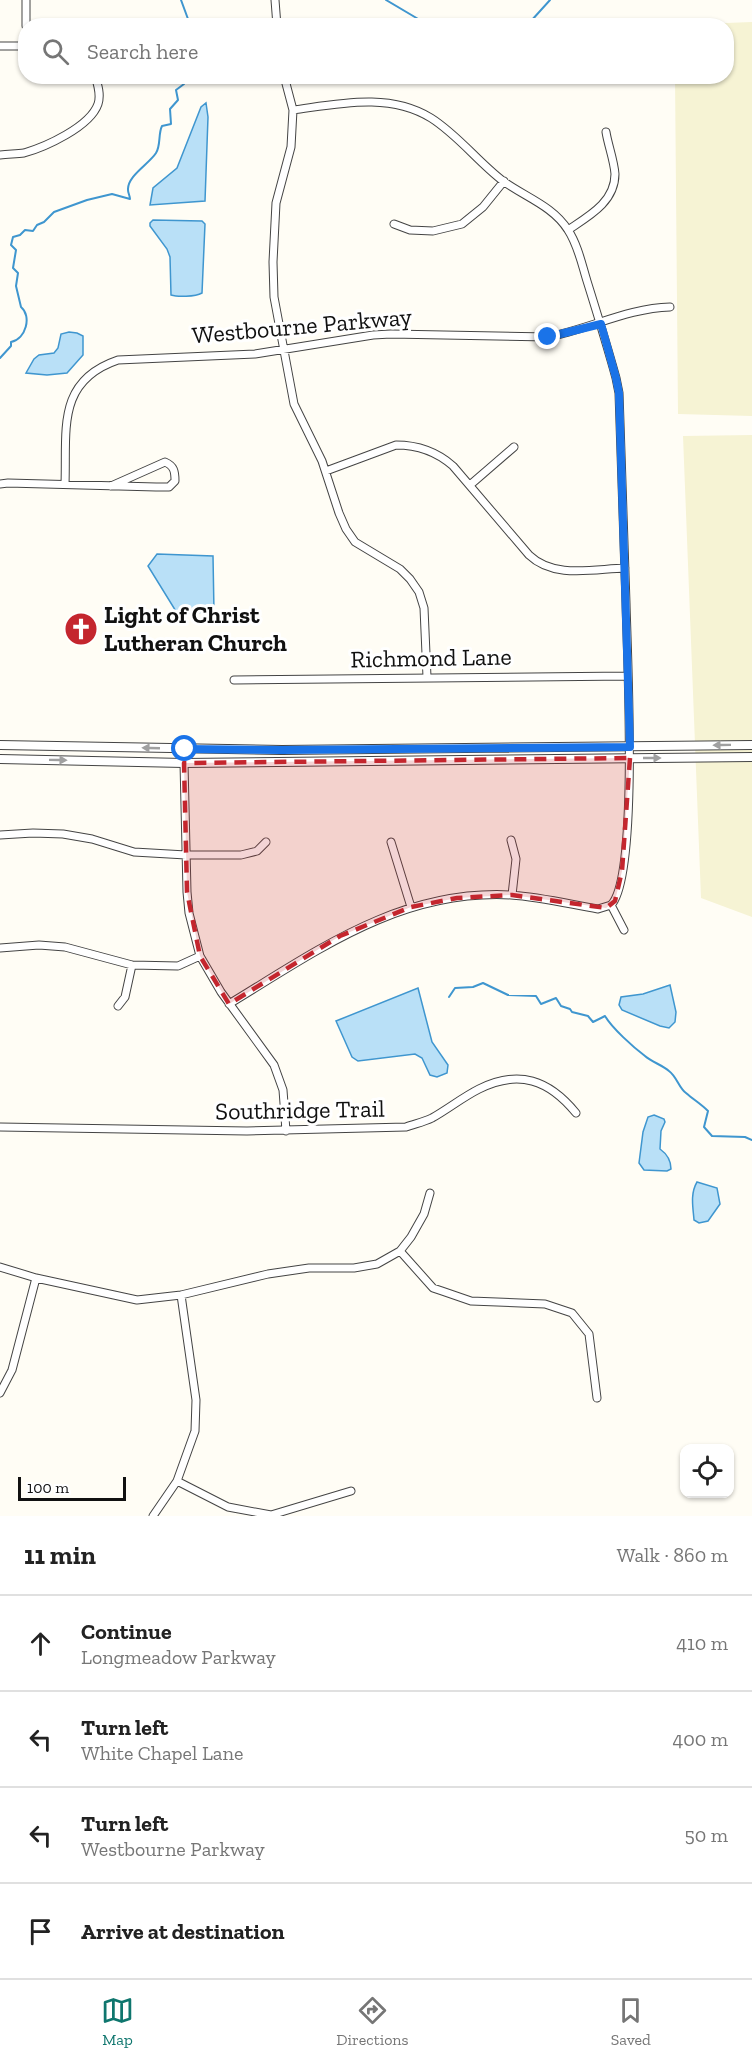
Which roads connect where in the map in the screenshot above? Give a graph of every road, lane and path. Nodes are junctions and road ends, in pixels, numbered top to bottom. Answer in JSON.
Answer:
{"nodes":[{"id":1,"x":26,"y":0,"type":"edge"},
{"id":2,"x":275,"y":0,"type":"edge"},
{"id":3,"x":26,"y":18,"type":"edge"},
{"id":4,"x":276,"y":18,"type":"edge"},
{"id":5,"x":0,"y":46,"type":"edge"},
{"id":6,"x":18,"y":46,"type":"edge"},
{"id":7,"x":97,"y":84,"type":"edge"},
{"id":8,"x":286,"y":84,"type":"edge"},
{"id":9,"x":293,"y":110,"type":"junction"},
{"id":10,"x":606,"y":132,"type":"dead end"},
{"id":11,"x":0,"y":154,"type":"edge"},
{"id":12,"x":504,"y":181,"type":"junction"},
{"id":13,"x":394,"y":224,"type":"dead end"},
{"id":14,"x":568,"y":230,"type":"junction"},
{"id":15,"x":670,"y":307,"type":"dead end"},
{"id":16,"x":601,"y":324,"type":"junction"},
{"id":17,"x":283,"y":350,"type":"junction"},
{"id":18,"x":513,"y":447,"type":"dead end"},
{"id":19,"x":326,"y":471,"type":"junction"},
{"id":20,"x":0,"y":484,"type":"edge"},
{"id":21,"x":65,"y":484,"type":"junction"},
{"id":22,"x":470,"y":485,"type":"junction"},
{"id":23,"x":111,"y":486,"type":"junction"},
{"id":24,"x":625,"y":568,"type":"junction"},
{"id":25,"x":427,"y":676,"type":"junction"},
{"id":26,"x":628,"y":676,"type":"junction"},
{"id":27,"x":234,"y":680,"type":"dead end"},
{"id":28,"x":0,"y":745,"type":"edge"},
{"id":29,"x":752,"y":745,"type":"edge"},
{"id":30,"x":630,"y":747,"type":"junction"},
{"id":31,"x":752,"y":757,"type":"edge"},
{"id":32,"x":630,"y":758,"type":"junction"},
{"id":33,"x":0,"y":759,"type":"edge"},
{"id":34,"x":184,"y":763,"type":"junction"},
{"id":35,"x":0,"y":835,"type":"edge"},
{"id":36,"x":511,"y":840,"type":"dead end"},
{"id":37,"x":266,"y":842,"type":"dead end"},
{"id":38,"x":391,"y":842,"type":"dead end"},
{"id":39,"x":186,"y":855,"type":"junction"},
{"id":40,"x":512,"y":895,"type":"junction"},
{"id":41,"x":611,"y":905,"type":"junction"},
{"id":42,"x":411,"y":907,"type":"junction"},
{"id":43,"x":624,"y":930,"type":"dead end"},
{"id":44,"x":0,"y":948,"type":"edge"},
{"id":45,"x":200,"y":956,"type":"junction"},
{"id":46,"x":132,"y":965,"type":"junction"},
{"id":47,"x":229,"y":1004,"type":"junction"},
{"id":48,"x":118,"y":1005,"type":"dead end"},
{"id":49,"x":576,"y":1113,"type":"dead end"},
{"id":50,"x":0,"y":1127,"type":"edge"},
{"id":51,"x":286,"y":1131,"type":"junction"},
{"id":52,"x":430,"y":1193,"type":"dead end"},
{"id":53,"x":400,"y":1251,"type":"junction"},
{"id":54,"x":0,"y":1267,"type":"edge"},
{"id":55,"x":36,"y":1278,"type":"junction"},
{"id":56,"x":181,"y":1295,"type":"junction"},
{"id":57,"x":0,"y":1393,"type":"edge"},
{"id":58,"x":597,"y":1398,"type":"dead end"},
{"id":59,"x":177,"y":1481,"type":"junction"},
{"id":60,"x":351,"y":1491,"type":"dead end"},
{"id":61,"x":153,"y":1516,"type":"edge"}],
"edges":[{"from":1,"to":3,"type":"street"},
{"from":2,"to":4,"type":"street"},
{"from":5,"to":6,"type":"street"},
{"from":7,"to":11,"type":"street"},
{"from":8,"to":9,"type":"street"},
{"from":9,"to":12,"type":"street"},
{"from":9,"to":17,"type":"street"},
{"from":10,"to":14,"type":"street"},
{"from":12,"to":13,"type":"street"},
{"from":12,"to":14,"type":"street"},
{"from":14,"to":16,"type":"street"},
{"from":15,"to":16,"type":"street","name":"Westbourne Parkway"},
{"from":16,"to":17,"type":"street","name":"Westbourne Parkway"},
{"from":16,"to":24,"type":"street"},
{"from":17,"to":19,"type":"street"},
{"from":17,"to":21,"type":"street","name":"Westbourne Parkway"},
{"from":18,"to":22,"type":"street"},
{"from":19,"to":22,"type":"street"},
{"from":19,"to":25,"type":"street"},
{"from":20,"to":21,"type":"street"},
{"from":21,"to":23,"type":"street"},
{"from":22,"to":24,"type":"street"},
{"from":23,"to":23,"type":"street"},
{"from":24,"to":26,"type":"street"},
{"from":25,"to":26,"type":"street","name":"Richmond Lane"},
{"from":25,"to":27,"type":"street","name":"Richmond Lane"},
{"from":26,"to":30,"type":"street"},
{"from":30,"to":28,"type":"street","one_way":true},
{"from":29,"to":30,"type":"street","one_way":true},
{"from":30,"to":32,"type":"street"},
{"from":32,"to":31,"type":"street","one_way":true},
{"from":32,"to":34,"type":"street"},
{"from":32,"to":41,"type":"street"},
{"from":33,"to":34,"type":"street","one_way":true},
{"from":34,"to":39,"type":"street"},
{"from":35,"to":39,"type":"street"},
{"from":36,"to":40,"type":"street"},
{"from":37,"to":39,"type":"street"},
{"from":38,"to":42,"type":"street"},
{"from":39,"to":45,"type":"street"},
{"from":40,"to":41,"type":"street"},
{"from":40,"to":42,"type":"street"},
{"from":41,"to":43,"type":"street"},
{"from":42,"to":47,"type":"street"},
{"from":44,"to":46,"type":"street"},
{"from":45,"to":46,"type":"street"},
{"from":45,"to":47,"type":"street"},
{"from":46,"to":48,"type":"street"},
{"from":47,"to":51,"type":"street"},
{"from":49,"to":51,"type":"street","name":"Southridge Trail"},
{"from":50,"to":51,"type":"street","name":"Southridge Trail"},
{"from":52,"to":53,"type":"street"},
{"from":53,"to":56,"type":"street"},
{"from":53,"to":58,"type":"street"},
{"from":54,"to":55,"type":"street"},
{"from":55,"to":56,"type":"street"},
{"from":55,"to":57,"type":"street"},
{"from":56,"to":59,"type":"street"},
{"from":59,"to":60,"type":"street"},
{"from":59,"to":61,"type":"street"}]}
